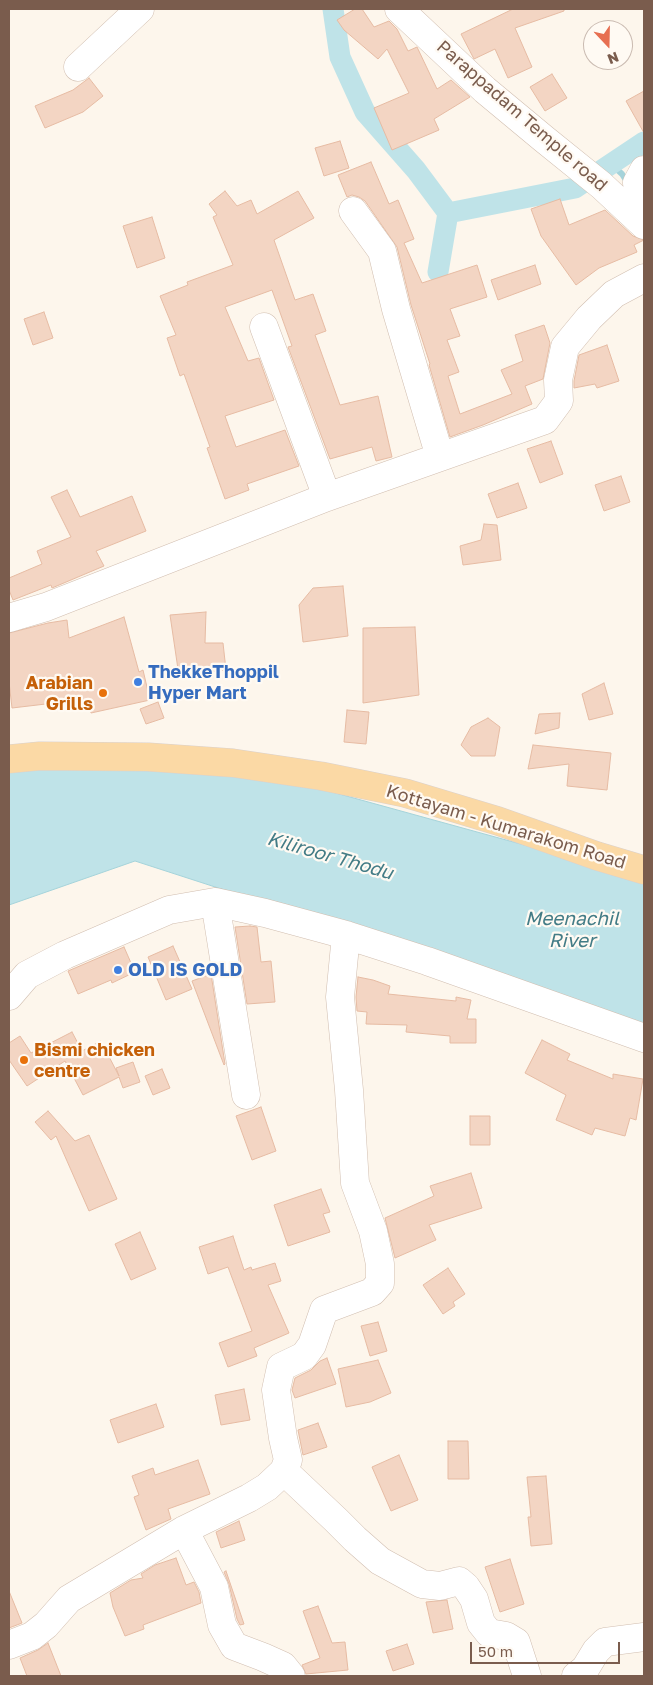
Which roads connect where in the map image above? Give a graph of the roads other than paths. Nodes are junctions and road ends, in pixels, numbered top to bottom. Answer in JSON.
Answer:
{"nodes":[{"id":1,"x":140,"y":9,"type":"edge"},
{"id":2,"x":399,"y":9,"type":"edge"},
{"id":3,"x":78,"y":67,"type":"dead end"},
{"id":4,"x":644,"y":170,"type":"edge"},
{"id":5,"x":644,"y":196,"type":"edge"},
{"id":6,"x":353,"y":211,"type":"dead end"},
{"id":7,"x":644,"y":225,"type":"edge"},
{"id":8,"x":644,"y":278,"type":"edge"},
{"id":9,"x":264,"y":326,"type":"dead end"},
{"id":10,"x":440,"y":457,"type":"junction"},
{"id":11,"x":327,"y":497,"type":"junction"},
{"id":12,"x":9,"y":618,"type":"edge"},
{"id":13,"x":9,"y":759,"type":"edge"},
{"id":14,"x":644,"y":870,"type":"edge"},
{"id":15,"x":215,"y":902,"type":"junction"},
{"id":16,"x":346,"y":935,"type":"junction"},
{"id":17,"x":9,"y":996,"type":"edge"},
{"id":18,"x":644,"y":1038,"type":"edge"},
{"id":19,"x":246,"y":1095,"type":"dead end"},
{"id":20,"x":284,"y":1471,"type":"junction"},
{"id":21,"x":184,"y":1530,"type":"junction"},
{"id":22,"x":644,"y":1637,"type":"edge"},
{"id":23,"x":9,"y":1645,"type":"edge"},
{"id":24,"x":291,"y":1676,"type":"edge"},
{"id":25,"x":527,"y":1676,"type":"edge"},
{"id":26,"x":576,"y":1676,"type":"edge"}],
"edges":[{"from":1,"to":3,"type":"street"},
{"from":2,"to":7,"type":"street","name":"Parappadam Temple road"},
{"from":4,"to":5,"type":"street"},
{"from":6,"to":10,"type":"street"},
{"from":8,"to":10,"type":"street"},
{"from":9,"to":11,"type":"street"},
{"from":10,"to":11,"type":"street"},
{"from":11,"to":12,"type":"street"},
{"from":13,"to":14,"type":"main road","name":"Kottayam - Kumarakom Road"},
{"from":15,"to":16,"type":"street"},
{"from":15,"to":17,"type":"street"},
{"from":15,"to":19,"type":"street"},
{"from":16,"to":18,"type":"street"},
{"from":16,"to":20,"type":"street"},
{"from":20,"to":21,"type":"street"},
{"from":20,"to":25,"type":"street"},
{"from":21,"to":23,"type":"street"},
{"from":21,"to":24,"type":"street"},
{"from":22,"to":26,"type":"street"}]}
